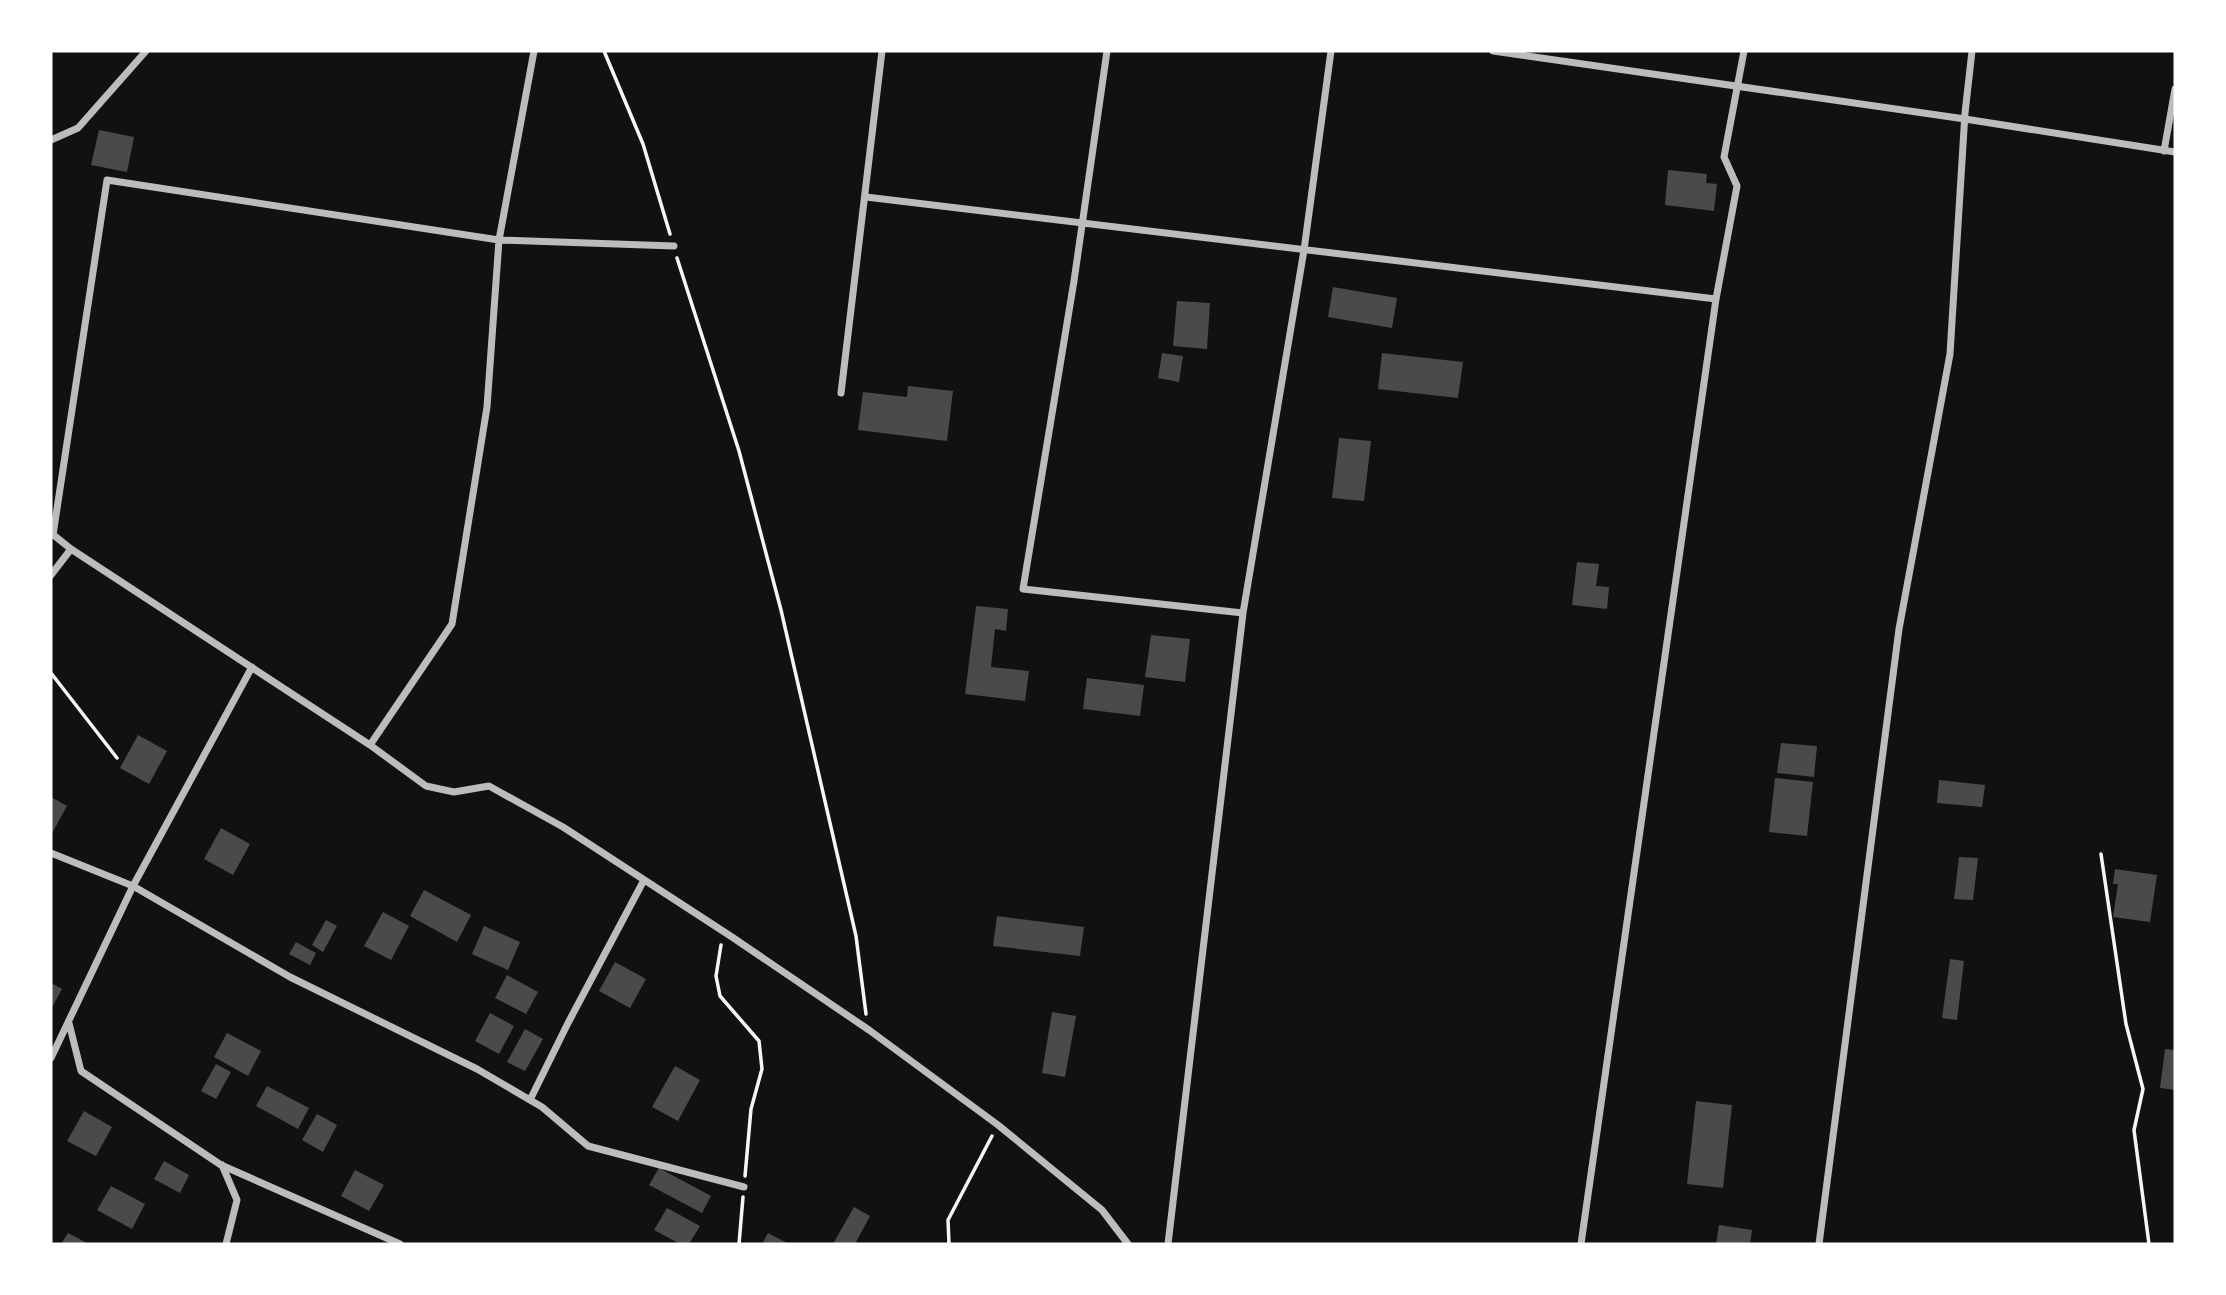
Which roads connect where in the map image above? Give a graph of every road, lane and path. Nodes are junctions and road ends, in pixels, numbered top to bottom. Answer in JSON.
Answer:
{"nodes":[{"id":1,"x":146,"y":51,"type":"edge"},
{"id":2,"x":534,"y":51,"type":"edge"},
{"id":3,"x":604,"y":51,"type":"edge"},
{"id":4,"x":882,"y":51,"type":"edge"},
{"id":5,"x":1107,"y":51,"type":"edge"},
{"id":6,"x":1331,"y":51,"type":"edge"},
{"id":7,"x":1493,"y":51,"type":"edge"},
{"id":8,"x":1744,"y":51,"type":"edge"},
{"id":9,"x":1972,"y":51,"type":"edge"},
{"id":10,"x":1549,"y":54,"type":"edge"},
{"id":11,"x":1739,"y":85,"type":"junction"},
{"id":12,"x":2175,"y":89,"type":"edge"},
{"id":13,"x":1965,"y":118,"type":"junction"},
{"id":14,"x":51,"y":140,"type":"edge"},
{"id":15,"x":2164,"y":151,"type":"junction"},
{"id":16,"x":2175,"y":152,"type":"edge"},
{"id":17,"x":866,"y":197,"type":"junction"},
{"id":18,"x":1082,"y":223,"type":"junction"},
{"id":19,"x":499,"y":240,"type":"junction"},
{"id":20,"x":674,"y":246,"type":"junction"},
{"id":21,"x":1304,"y":250,"type":"junction"},
{"id":22,"x":1716,"y":299,"type":"junction"},
{"id":23,"x":841,"y":393,"type":"dead end"},
{"id":24,"x":52,"y":534,"type":"edge"},
{"id":25,"x":71,"y":549,"type":"junction"},
{"id":26,"x":51,"y":575,"type":"edge"},
{"id":27,"x":1243,"y":612,"type":"junction"},
{"id":28,"x":252,"y":667,"type":"junction"},
{"id":29,"x":51,"y":673,"type":"edge"},
{"id":30,"x":370,"y":745,"type":"junction"},
{"id":31,"x":117,"y":758,"type":"dead end"},
{"id":32,"x":51,"y":853,"type":"edge"},
{"id":33,"x":2101,"y":854,"type":"dead end"},
{"id":34,"x":644,"y":880,"type":"junction"},
{"id":35,"x":133,"y":886,"type":"junction"},
{"id":36,"x":727,"y":934,"type":"junction"},
{"id":37,"x":69,"y":1022,"type":"junction"},
{"id":38,"x":869,"y":1030,"type":"junction"},
{"id":39,"x":51,"y":1058,"type":"edge"},
{"id":40,"x":530,"y":1100,"type":"junction"},
{"id":41,"x":998,"y":1125,"type":"junction"},
{"id":42,"x":221,"y":1165,"type":"junction"},
{"id":43,"x":744,"y":1188,"type":"junction"},
{"id":44,"x":226,"y":1244,"type":"edge"},
{"id":45,"x":400,"y":1244,"type":"edge"},
{"id":46,"x":739,"y":1244,"type":"edge"},
{"id":47,"x":949,"y":1244,"type":"edge"},
{"id":48,"x":1128,"y":1244,"type":"edge"},
{"id":49,"x":1168,"y":1244,"type":"edge"},
{"id":50,"x":1581,"y":1244,"type":"edge"},
{"id":51,"x":1819,"y":1244,"type":"edge"},
{"id":52,"x":2149,"y":1244,"type":"edge"}],
"edges":[{"from":1,"to":14,"type":"street"},
{"from":2,"to":19,"type":"street"},
{"from":3,"to":20,"type":"path"},
{"from":4,"to":17,"type":"street"},
{"from":5,"to":18,"type":"street"},
{"from":6,"to":21,"type":"street"},
{"from":7,"to":10,"type":"street"},
{"from":8,"to":11,"type":"street"},
{"from":9,"to":13,"type":"street"},
{"from":10,"to":11,"type":"street"},
{"from":11,"to":13,"type":"street"},
{"from":11,"to":22,"type":"street"},
{"from":12,"to":15,"type":"street"},
{"from":13,"to":15,"type":"street"},
{"from":13,"to":51,"type":"street"},
{"from":15,"to":16,"type":"street"},
{"from":17,"to":18,"type":"street"},
{"from":17,"to":23,"type":"street"},
{"from":18,"to":21,"type":"street"},
{"from":18,"to":27,"type":"street"},
{"from":19,"to":20,"type":"street"},
{"from":19,"to":24,"type":"street"},
{"from":19,"to":30,"type":"street"},
{"from":20,"to":38,"type":"path"},
{"from":21,"to":22,"type":"street"},
{"from":21,"to":27,"type":"street"},
{"from":22,"to":50,"type":"street"},
{"from":24,"to":25,"type":"street"},
{"from":25,"to":26,"type":"street"},
{"from":25,"to":28,"type":"street"},
{"from":27,"to":49,"type":"street"},
{"from":28,"to":30,"type":"street"},
{"from":28,"to":35,"type":"street"},
{"from":29,"to":31,"type":"path"},
{"from":30,"to":34,"type":"street"},
{"from":32,"to":35,"type":"street"},
{"from":33,"to":52,"type":"path"},
{"from":34,"to":36,"type":"street"},
{"from":34,"to":40,"type":"street"},
{"from":35,"to":37,"type":"street"},
{"from":35,"to":40,"type":"street"},
{"from":36,"to":38,"type":"street"},
{"from":36,"to":43,"type":"path"},
{"from":37,"to":39,"type":"street"},
{"from":37,"to":42,"type":"street"},
{"from":38,"to":41,"type":"street"},
{"from":40,"to":43,"type":"street"},
{"from":41,"to":47,"type":"path"},
{"from":41,"to":48,"type":"street"},
{"from":42,"to":44,"type":"street"},
{"from":42,"to":45,"type":"street"},
{"from":43,"to":46,"type":"path"}]}
